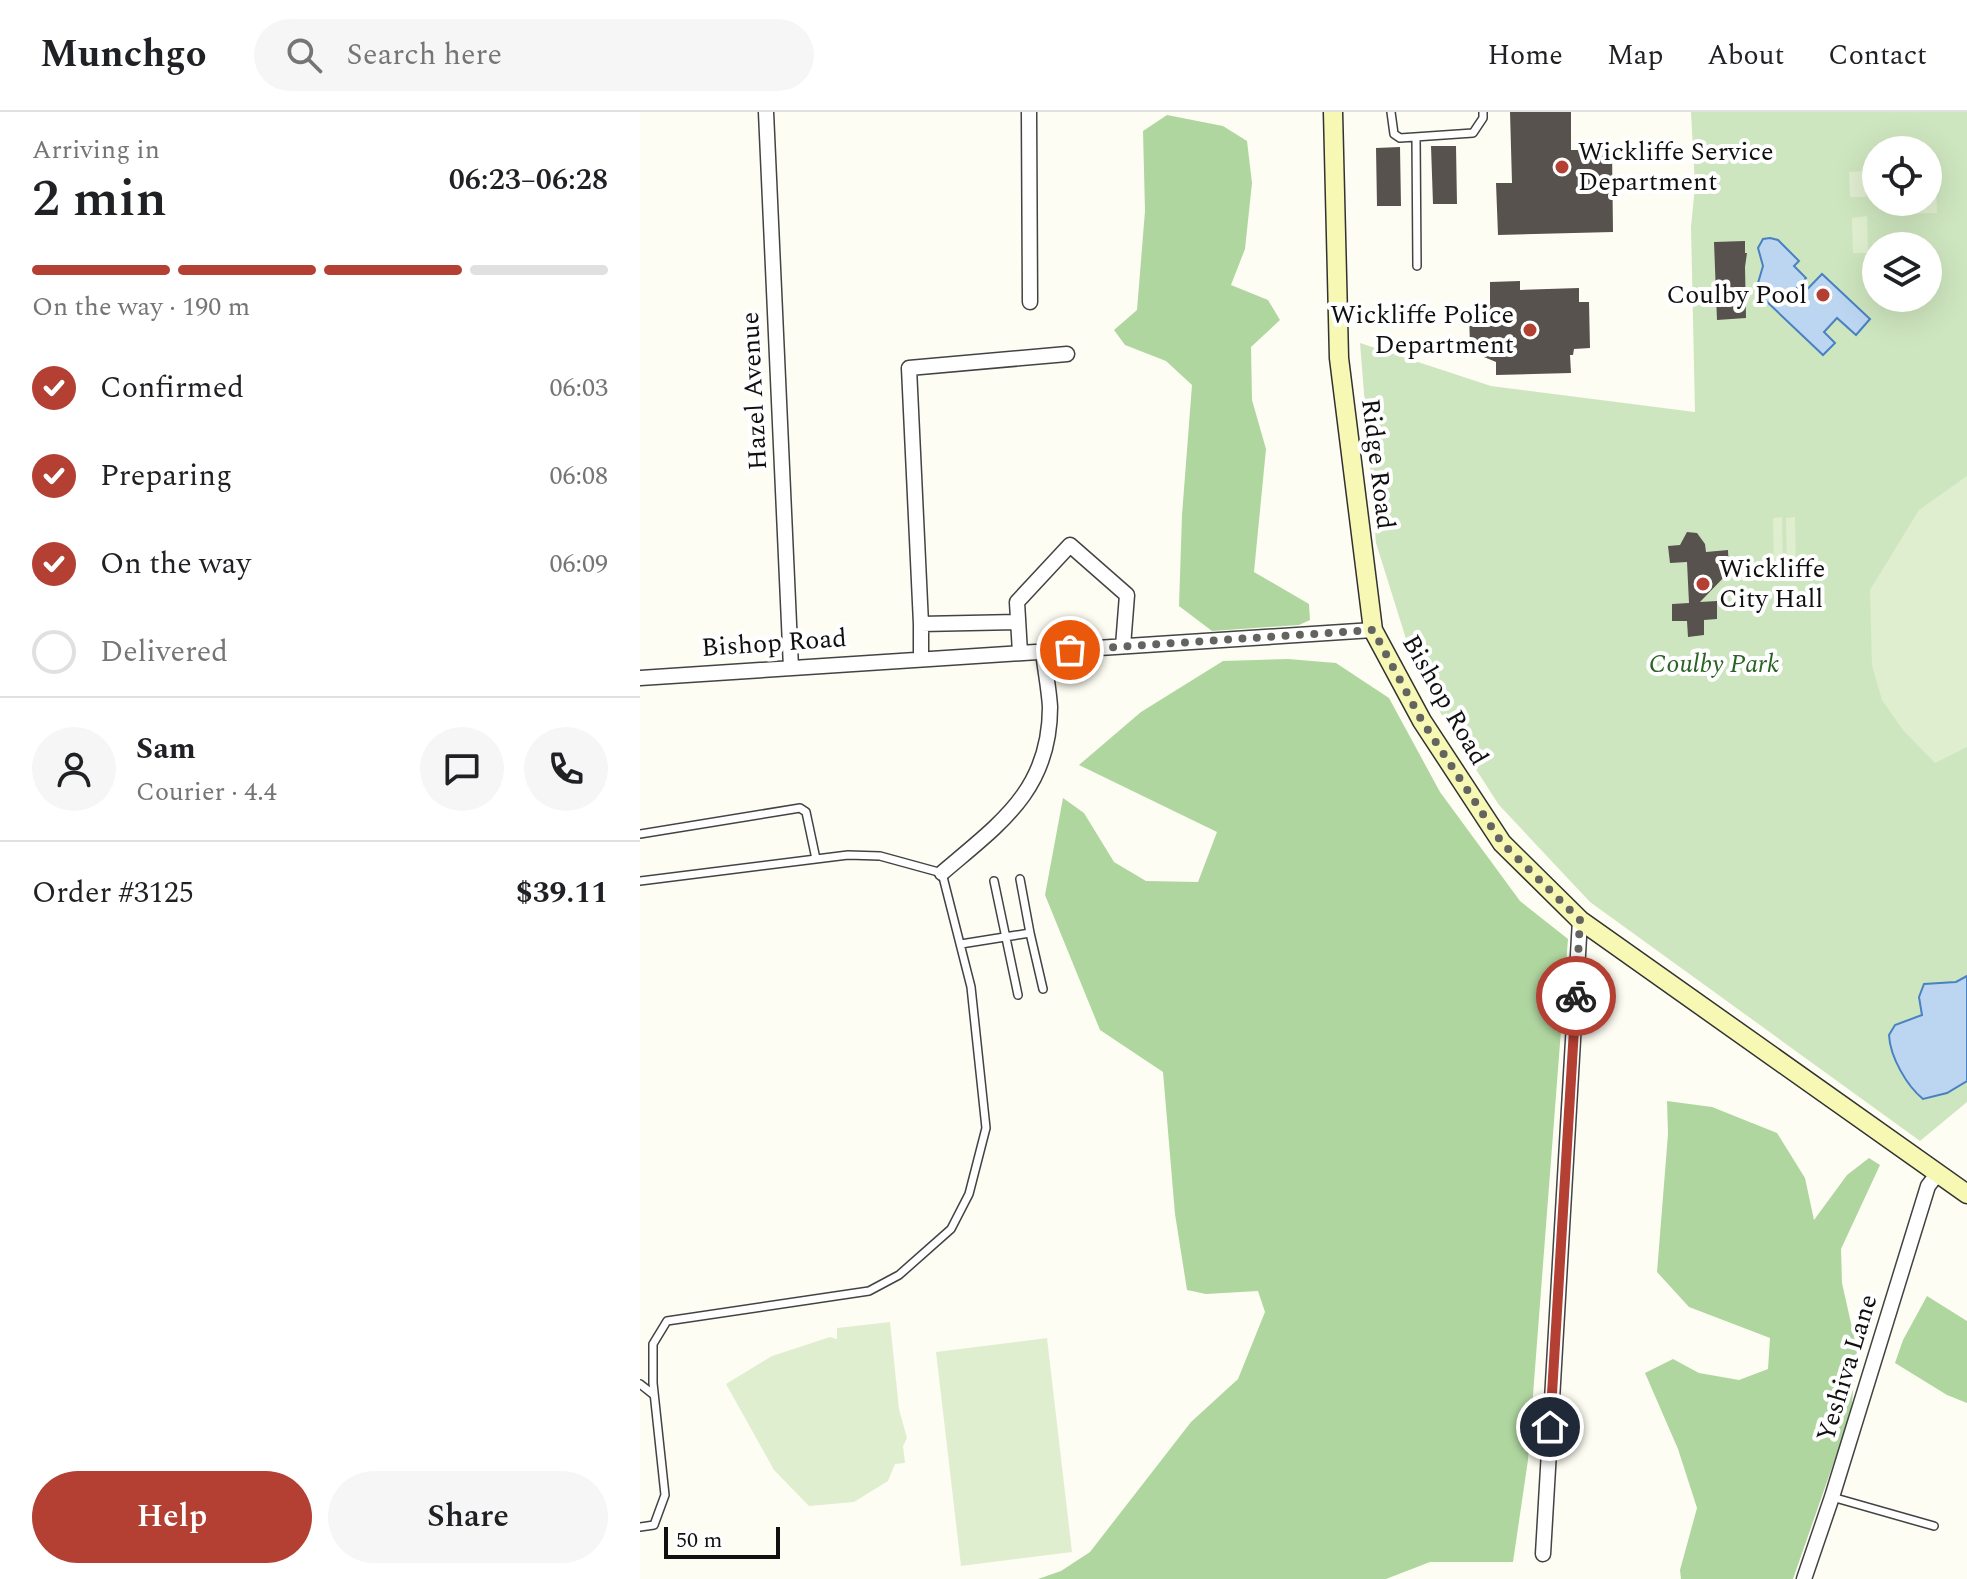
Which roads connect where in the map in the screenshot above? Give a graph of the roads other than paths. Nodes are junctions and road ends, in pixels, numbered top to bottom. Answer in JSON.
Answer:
{"nodes":[{"id":1,"x":766,"y":112,"type":"edge"},
{"id":2,"x":1029,"y":112,"type":"edge"},
{"id":3,"x":1333,"y":112,"type":"edge"},
{"id":4,"x":1391,"y":112,"type":"edge"},
{"id":5,"x":1483,"y":112,"type":"edge"},
{"id":6,"x":1416,"y":137,"type":"junction"},
{"id":7,"x":1417,"y":266,"type":"dead end"},
{"id":8,"x":1030,"y":302,"type":"dead end"},
{"id":9,"x":1067,"y":354,"type":"dead end"},
{"id":10,"x":1018,"y":622,"type":"junction"},
{"id":11,"x":921,"y":624,"type":"junction"},
{"id":12,"x":1373,"y":630,"type":"junction"},
{"id":13,"x":1123,"y":646,"type":"junction"},
{"id":14,"x":1043,"y":651,"type":"junction"},
{"id":15,"x":1020,"y":653,"type":"junction"},
{"id":16,"x":921,"y":659,"type":"junction"},
{"id":17,"x":791,"y":668,"type":"junction"},
{"id":18,"x":640,"y":678,"type":"edge"},
{"id":19,"x":640,"y":834,"type":"edge"},
{"id":20,"x":816,"y":859,"type":"junction"},
{"id":21,"x":942,"y":873,"type":"junction"},
{"id":22,"x":1020,"y":879,"type":"dead end"},
{"id":23,"x":640,"y":881,"type":"edge"},
{"id":24,"x":994,"y":881,"type":"dead end"},
{"id":25,"x":1580,"y":920,"type":"junction"},
{"id":26,"x":1030,"y":933,"type":"junction"},
{"id":27,"x":1006,"y":936,"type":"junction"},
{"id":28,"x":961,"y":944,"type":"junction"},
{"id":29,"x":1043,"y":989,"type":"dead end"},
{"id":30,"x":1018,"y":995,"type":"dead end"},
{"id":31,"x":1938,"y":1173,"type":"junction"},
{"id":32,"x":1967,"y":1194,"type":"edge"},
{"id":33,"x":640,"y":1384,"type":"edge"},
{"id":34,"x":654,"y":1395,"type":"junction"},
{"id":35,"x":1832,"y":1497,"type":"junction"},
{"id":36,"x":1934,"y":1526,"type":"dead end"},
{"id":37,"x":640,"y":1527,"type":"edge"},
{"id":38,"x":1543,"y":1554,"type":"dead end"},
{"id":39,"x":1804,"y":1579,"type":"edge"}],
"edges":[{"from":1,"to":17,"type":"street","name":"Hazel Avenue"},
{"from":2,"to":8,"type":"street"},
{"from":3,"to":12,"type":"main road","name":"Ridge Road"},
{"from":4,"to":6,"type":"lane"},
{"from":5,"to":6,"type":"lane"},
{"from":6,"to":7,"type":"lane"},
{"from":9,"to":11,"type":"street"},
{"from":10,"to":11,"type":"street"},
{"from":10,"to":13,"type":"street"},
{"from":10,"to":15,"type":"street"},
{"from":11,"to":16,"type":"street"},
{"from":12,"to":13,"type":"street","name":"Bishop Road"},
{"from":12,"to":25,"type":"main road","name":"Bishop Road"},
{"from":13,"to":14,"type":"street","name":"Bishop Road"},
{"from":14,"to":15,"type":"street","name":"Bishop Road"},
{"from":14,"to":21,"type":"street"},
{"from":15,"to":16,"type":"street","name":"Bishop Road"},
{"from":16,"to":17,"type":"street","name":"Bishop Road"},
{"from":17,"to":18,"type":"street","name":"Bishop Road"},
{"from":19,"to":20,"type":"lane"},
{"from":20,"to":21,"type":"lane"},
{"from":20,"to":23,"type":"lane"},
{"from":21,"to":28,"type":"lane"},
{"from":22,"to":26,"type":"lane"},
{"from":24,"to":27,"type":"lane"},
{"from":25,"to":31,"type":"main road","name":"Bishop Road"},
{"from":25,"to":38,"type":"street"},
{"from":26,"to":27,"type":"lane"},
{"from":26,"to":29,"type":"lane"},
{"from":27,"to":28,"type":"lane"},
{"from":27,"to":30,"type":"lane"},
{"from":28,"to":34,"type":"lane"},
{"from":31,"to":32,"type":"main road","name":"Bishop Road"},
{"from":31,"to":35,"type":"street","name":"Yeshiva Lane"},
{"from":33,"to":34,"type":"lane"},
{"from":34,"to":37,"type":"lane"},
{"from":35,"to":36,"type":"lane"},
{"from":35,"to":39,"type":"street","name":"Yeshiva Lane"}]}
